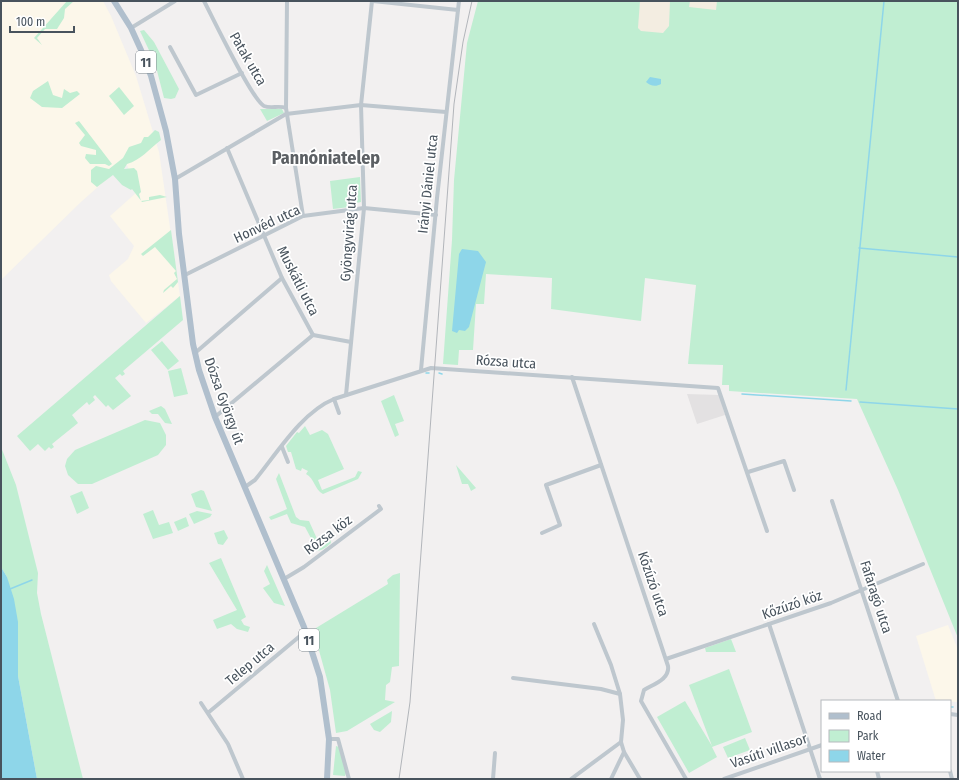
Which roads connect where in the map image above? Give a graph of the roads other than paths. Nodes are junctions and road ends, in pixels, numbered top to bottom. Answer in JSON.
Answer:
{"nodes":[{"id":1,"x":114,"y":1,"type":"edge"},
{"id":2,"x":175,"y":1,"type":"edge"},
{"id":3,"x":204,"y":1,"type":"edge"},
{"id":4,"x":287,"y":1,"type":"edge"},
{"id":5,"x":373,"y":1,"type":"edge"},
{"id":6,"x":459,"y":1,"type":"edge"},
{"id":7,"x":458,"y":10,"type":"junction"},
{"id":8,"x":131,"y":28,"type":"junction"},
{"id":9,"x":170,"y":47,"type":"dead end"},
{"id":10,"x":242,"y":74,"type":"junction"},
{"id":11,"x":361,"y":105,"type":"junction"},
{"id":12,"x":286,"y":108,"type":"junction"},
{"id":13,"x":446,"y":112,"type":"junction"},
{"id":14,"x":286,"y":114,"type":"junction"},
{"id":15,"x":227,"y":148,"type":"junction"},
{"id":16,"x":175,"y":179,"type":"junction"},
{"id":17,"x":364,"y":208,"type":"junction"},
{"id":18,"x":436,"y":214,"type":"junction"},
{"id":19,"x":303,"y":216,"type":"junction"},
{"id":20,"x":263,"y":236,"type":"junction"},
{"id":21,"x":185,"y":275,"type":"junction"},
{"id":22,"x":282,"y":278,"type":"junction"},
{"id":23,"x":313,"y":335,"type":"junction"},
{"id":24,"x":351,"y":342,"type":"junction"},
{"id":25,"x":195,"y":353,"type":"junction"},
{"id":26,"x":421,"y":370,"type":"junction"},
{"id":27,"x":572,"y":377,"type":"junction"},
{"id":28,"x":346,"y":394,"type":"junction"},
{"id":29,"x":334,"y":398,"type":"junction"},
{"id":30,"x":339,"y":413,"type":"dead end"},
{"id":31,"x":215,"y":417,"type":"junction"},
{"id":32,"x":282,"y":447,"type":"junction"},
{"id":33,"x":288,"y":462,"type":"dead end"},
{"id":34,"x":601,"y":465,"type":"junction"},
{"id":35,"x":748,"y":472,"type":"junction"},
{"id":36,"x":245,"y":487,"type":"junction"},
{"id":37,"x":794,"y":490,"type":"dead end"},
{"id":38,"x":832,"y":501,"type":"dead end"},
{"id":39,"x":379,"y":506,"type":"dead end"},
{"id":40,"x":767,"y":531,"type":"dead end"},
{"id":41,"x":542,"y":533,"type":"dead end"},
{"id":42,"x":923,"y":564,"type":"dead end"},
{"id":43,"x":284,"y":579,"type":"junction"},
{"id":44,"x":862,"y":590,"type":"junction"},
{"id":45,"x":594,"y":624,"type":"dead end"},
{"id":46,"x":769,"y":624,"type":"junction"},
{"id":47,"x":306,"y":634,"type":"junction"},
{"id":48,"x":666,"y":659,"type":"junction"},
{"id":49,"x":513,"y":678,"type":"dead end"},
{"id":50,"x":620,"y":694,"type":"junction"},
{"id":51,"x":898,"y":700,"type":"edge"},
{"id":52,"x":201,"y":703,"type":"dead end"},
{"id":53,"x":208,"y":712,"type":"junction"},
{"id":54,"x":329,"y":739,"type":"junction"},
{"id":55,"x":621,"y":742,"type":"junction"},
{"id":56,"x":821,"y":745,"type":"edge"},
{"id":57,"x":810,"y":749,"type":"junction"},
{"id":58,"x":624,"y":752,"type":"junction"},
{"id":59,"x":495,"y":753,"type":"dead end"},
{"id":60,"x":243,"y":779,"type":"edge"},
{"id":61,"x":327,"y":779,"type":"edge"},
{"id":62,"x":349,"y":779,"type":"edge"},
{"id":63,"x":492,"y":779,"type":"edge"},
{"id":64,"x":571,"y":779,"type":"edge"},
{"id":65,"x":611,"y":779,"type":"edge"},
{"id":66,"x":640,"y":779,"type":"edge"},
{"id":67,"x":686,"y":779,"type":"edge"},
{"id":68,"x":724,"y":779,"type":"edge"},
{"id":69,"x":820,"y":779,"type":"edge"}],
"edges":[{"from":1,"to":8,"type":"main road","name":"Dózsa György út","number":"11"},
{"from":2,"to":8,"type":"street"},
{"from":3,"to":10,"type":"street","name":"Patak utca"},
{"from":4,"to":12,"type":"street"},
{"from":5,"to":7,"type":"street"},
{"from":5,"to":11,"type":"street","name":"Gyöngyvirág utca"},
{"from":6,"to":7,"type":"street","name":"Irányi Dániel utca"},
{"from":7,"to":13,"type":"street","name":"Irányi Dániel utca"},
{"from":8,"to":16,"type":"main road","name":"Dózsa György út","number":"11"},
{"from":9,"to":10,"type":"street"},
{"from":10,"to":12,"type":"street","name":"Patak utca"},
{"from":11,"to":13,"type":"street"},
{"from":11,"to":14,"type":"street"},
{"from":11,"to":17,"type":"street","name":"Gyöngyvirág utca"},
{"from":12,"to":14,"type":"street"},
{"from":13,"to":18,"type":"street","name":"Irányi Dániel utca"},
{"from":14,"to":15,"type":"street"},
{"from":14,"to":19,"type":"street"},
{"from":15,"to":16,"type":"street"},
{"from":15,"to":20,"type":"street","name":"Muskátli utca"},
{"from":16,"to":21,"type":"main road","name":"Dózsa György út","number":"11"},
{"from":17,"to":18,"type":"street","name":"Honvéd utca"},
{"from":17,"to":19,"type":"street","name":"Honvéd utca"},
{"from":17,"to":24,"type":"street","name":"Gyöngyvirág utca"},
{"from":18,"to":26,"type":"street","name":"Irányi Dániel utca"},
{"from":19,"to":20,"type":"street","name":"Honvéd utca"},
{"from":20,"to":21,"type":"street","name":"Honvéd utca"},
{"from":20,"to":22,"type":"street","name":"Muskátli utca"},
{"from":21,"to":25,"type":"main road","name":"Dózsa György út","number":"11"},
{"from":22,"to":23,"type":"street","name":"Muskátli utca"},
{"from":22,"to":25,"type":"street"},
{"from":23,"to":24,"type":"street"},
{"from":23,"to":31,"type":"street"},
{"from":24,"to":28,"type":"street","name":"Gyöngyvirág utca"},
{"from":25,"to":31,"type":"main road","name":"Dózsa György út","number":"11"},
{"from":26,"to":27,"type":"street","name":"Rózsa utca"},
{"from":26,"to":28,"type":"street","name":"Rózsa utca"},
{"from":27,"to":34,"type":"street","name":"Kőzúzó utca"},
{"from":27,"to":35,"type":"street","name":"Rózsa utca"},
{"from":28,"to":29,"type":"street","name":"Rózsa utca"},
{"from":29,"to":30,"type":"street"},
{"from":29,"to":32,"type":"street","name":"Rózsa utca"},
{"from":31,"to":36,"type":"main road","name":"Dózsa György út","number":"11"},
{"from":32,"to":33,"type":"street"},
{"from":32,"to":36,"type":"street","name":"Rózsa utca"},
{"from":34,"to":41,"type":"street"},
{"from":34,"to":48,"type":"street","name":"Kőzúzó utca"},
{"from":35,"to":37,"type":"street"},
{"from":35,"to":40,"type":"street","name":"Rózsa utca"},
{"from":36,"to":43,"type":"main road","name":"Dózsa György út","number":"11"},
{"from":38,"to":44,"type":"street","name":"Fafaragó utca"},
{"from":39,"to":43,"type":"street","name":"Rózsa köz"},
{"from":42,"to":44,"type":"street","name":"Kőzúzó köz"},
{"from":43,"to":47,"type":"main road","name":"Dózsa György út","number":"11"},
{"from":44,"to":46,"type":"street","name":"Kőzúzó köz"},
{"from":44,"to":51,"type":"street","name":"Fafaragó utca"},
{"from":45,"to":50,"type":"street"},
{"from":46,"to":48,"type":"street","name":"Kőzúzó köz"},
{"from":46,"to":57,"type":"street"},
{"from":47,"to":53,"type":"street","name":"Telep utca"},
{"from":47,"to":54,"type":"main road","name":"Dózsa György út","number":"11"},
{"from":48,"to":67,"type":"street","name":"Kőzúzó utca"},
{"from":49,"to":50,"type":"street"},
{"from":50,"to":55,"type":"street"},
{"from":52,"to":53,"type":"street"},
{"from":53,"to":60,"type":"street"},
{"from":54,"to":61,"type":"main road","name":"Dózsa György út","number":"11"},
{"from":54,"to":62,"type":"street"},
{"from":55,"to":58,"type":"street"},
{"from":55,"to":64,"type":"street"},
{"from":56,"to":57,"type":"street","name":"Vasúti villasor"},
{"from":57,"to":68,"type":"street","name":"Vasúti villasor"},
{"from":57,"to":69,"type":"street"},
{"from":58,"to":65,"type":"street"},
{"from":58,"to":66,"type":"street"},
{"from":59,"to":63,"type":"street"}]}
